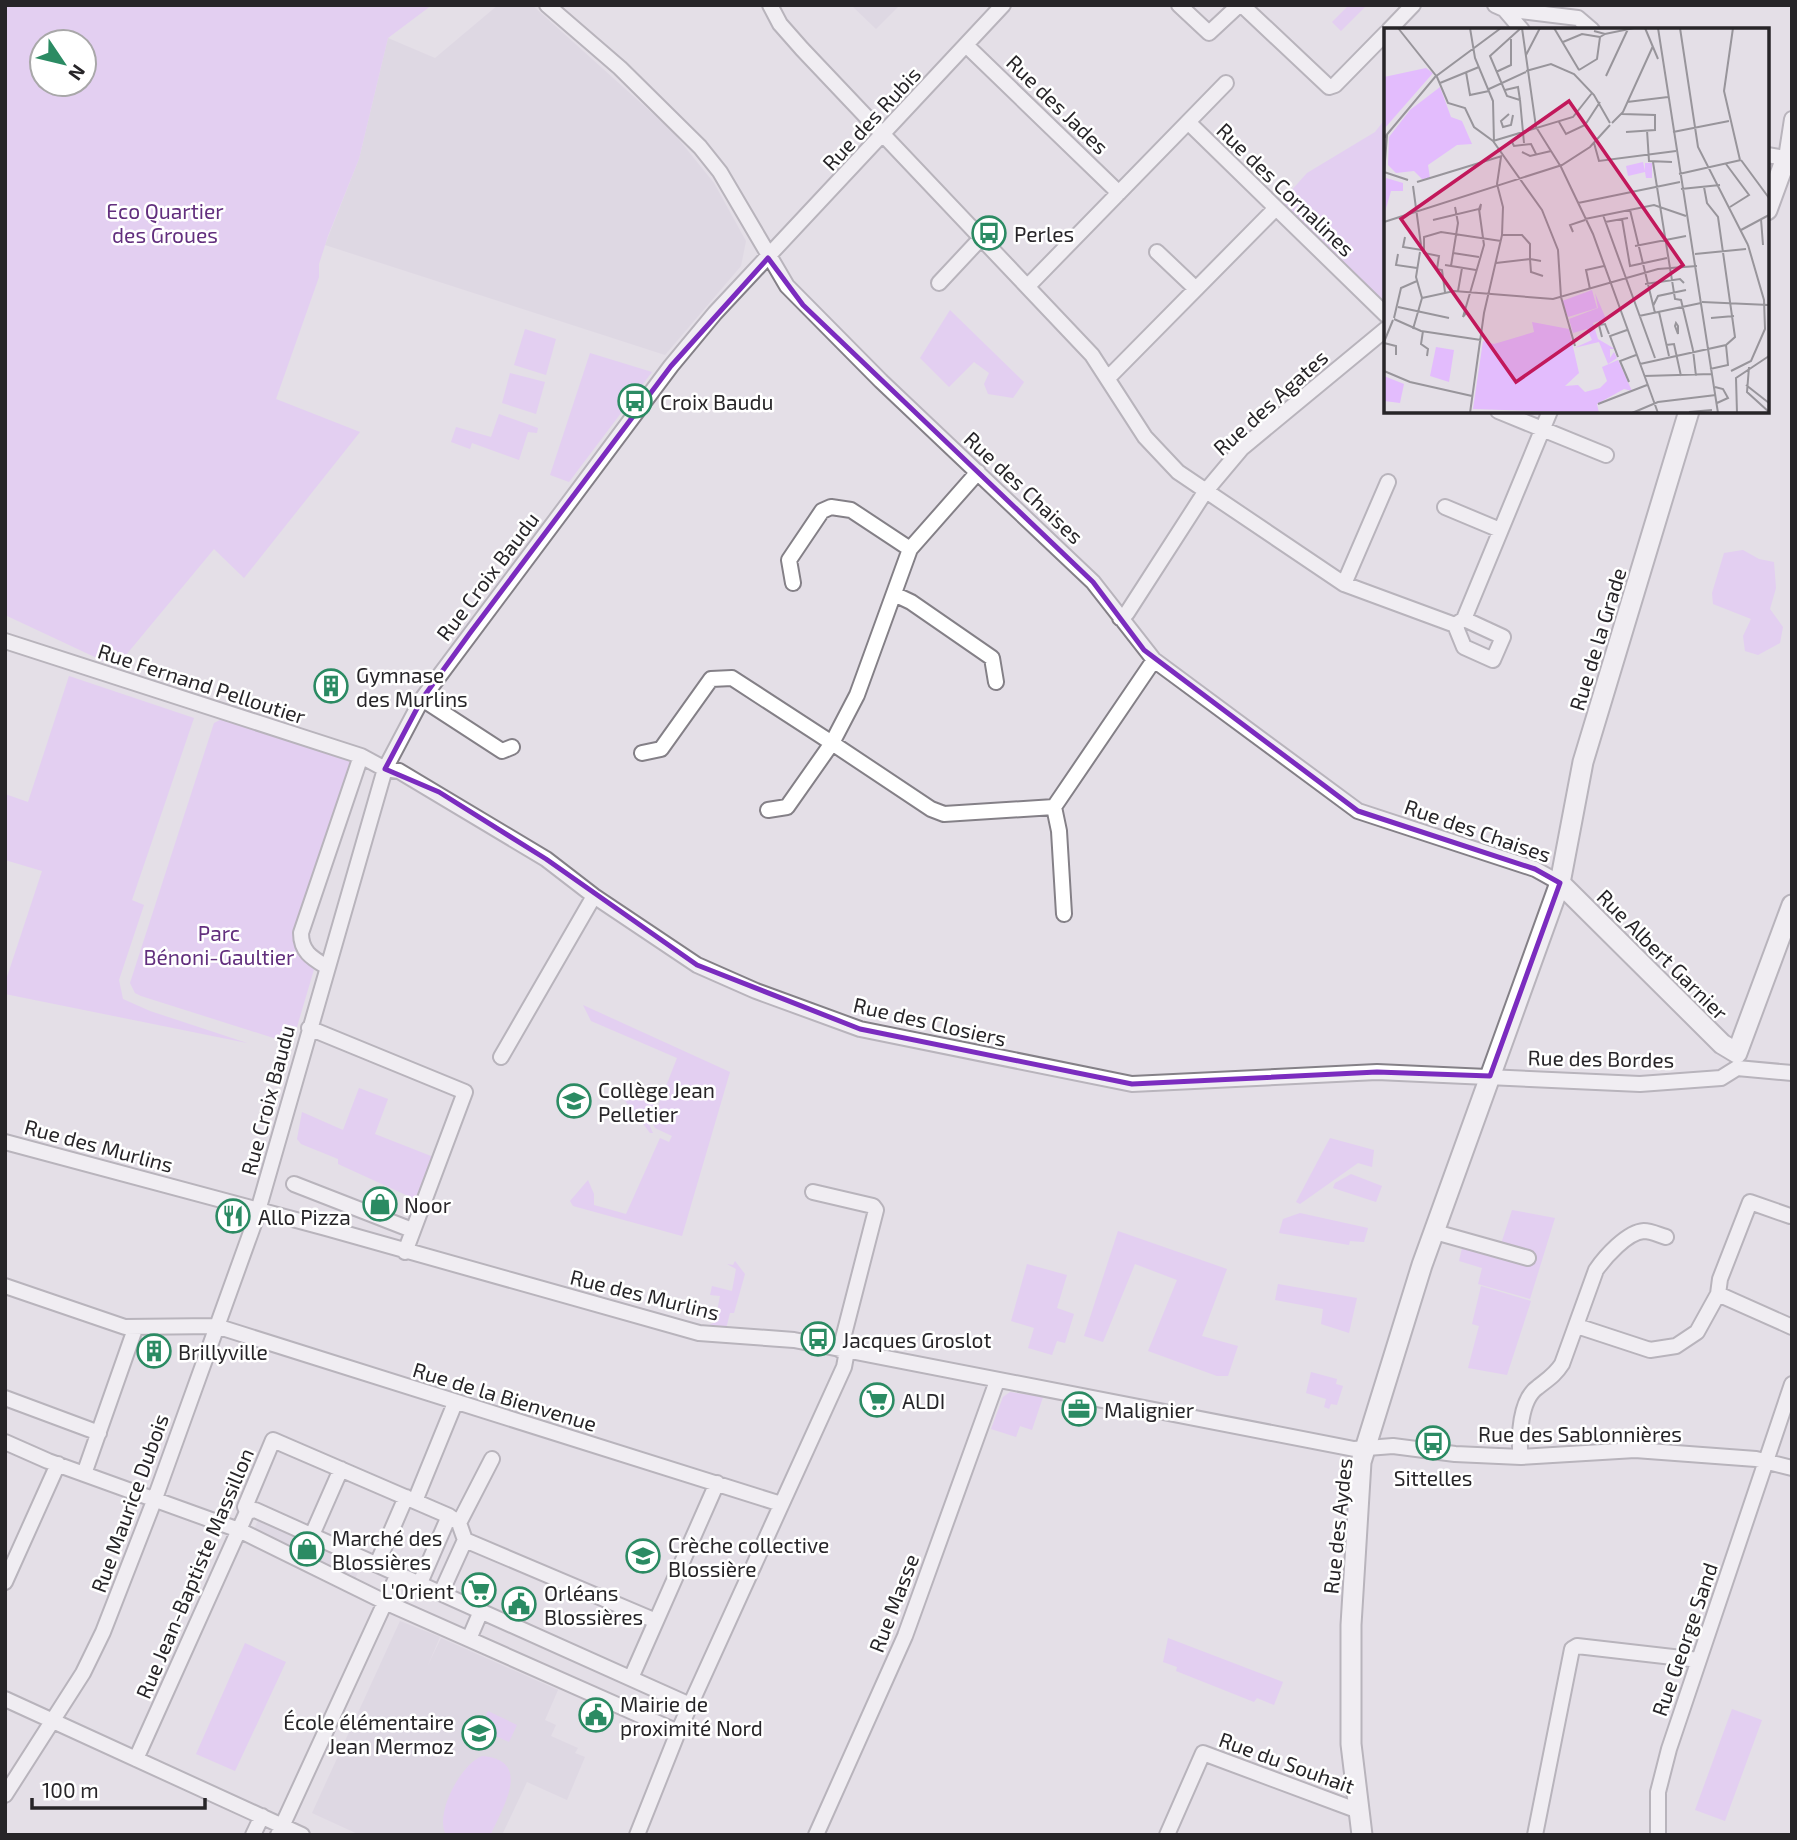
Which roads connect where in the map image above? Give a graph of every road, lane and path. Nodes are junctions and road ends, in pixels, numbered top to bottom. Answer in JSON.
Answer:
{"nodes":[{"id":1,"x":547,"y":5,"type":"edge"},
{"id":2,"x":1003,"y":5,"type":"edge"},
{"id":3,"x":1179,"y":5,"type":"edge"},
{"id":4,"x":1413,"y":5,"type":"edge"},
{"id":5,"x":771,"y":6,"type":"edge"},
{"id":6,"x":1500,"y":7,"type":"edge"},
{"id":7,"x":1390,"y":28,"type":"edge"},
{"id":8,"x":1520,"y":28,"type":"edge"},
{"id":9,"x":1590,"y":28,"type":"edge"},
{"id":10,"x":1384,"y":34,"type":"edge"},
{"id":11,"x":967,"y":46,"type":"junction"},
{"id":12,"x":1226,"y":83,"type":"dead end"},
{"id":13,"x":1792,"y":119,"type":"edge"},
{"id":14,"x":1188,"y":122,"type":"junction"},
{"id":15,"x":884,"y":135,"type":"junction"},
{"id":16,"x":1782,"y":158,"type":"edge"},
{"id":17,"x":1119,"y":193,"type":"junction"},
{"id":18,"x":1769,"y":203,"type":"edge"},
{"id":19,"x":1276,"y":208,"type":"junction"},
{"id":20,"x":982,"y":237,"type":"junction"},
{"id":21,"x":1157,"y":252,"type":"dead end"},
{"id":22,"x":768,"y":258,"type":"junction"},
{"id":23,"x":939,"y":283,"type":"dead end"},
{"id":24,"x":1028,"y":286,"type":"junction"},
{"id":25,"x":1196,"y":289,"type":"junction"},
{"id":26,"x":1384,"y":313,"type":"edge"},
{"id":27,"x":1384,"y":331,"type":"edge"},
{"id":28,"x":1108,"y":378,"type":"junction"},
{"id":29,"x":1503,"y":413,"type":"edge"},
{"id":30,"x":1549,"y":413,"type":"edge"},
{"id":31,"x":1688,"y":413,"type":"edge"},
{"id":32,"x":1543,"y":430,"type":"junction"},
{"id":33,"x":1606,"y":455,"type":"dead end"},
{"id":34,"x":978,"y":472,"type":"junction"},
{"id":35,"x":1388,"y":482,"type":"dead end"},
{"id":36,"x":1205,"y":492,"type":"junction"},
{"id":37,"x":1445,"y":507,"type":"dead end"},
{"id":38,"x":1500,"y":530,"type":"junction"},
{"id":39,"x":910,"y":549,"type":"junction"},
{"id":40,"x":793,"y":583,"type":"dead end"},
{"id":41,"x":1344,"y":584,"type":"junction"},
{"id":42,"x":894,"y":594,"type":"junction"},
{"id":43,"x":1120,"y":618,"type":"junction"},
{"id":44,"x":5,"y":641,"type":"edge"},
{"id":45,"x":1154,"y":660,"type":"junction"},
{"id":46,"x":996,"y":682,"type":"dead end"},
{"id":47,"x":422,"y":699,"type":"junction"},
{"id":48,"x":832,"y":743,"type":"junction"},
{"id":49,"x":512,"y":747,"type":"dead end"},
{"id":50,"x":642,"y":753,"type":"dead end"},
{"id":51,"x":361,"y":756,"type":"junction"},
{"id":52,"x":385,"y":769,"type":"junction"},
{"id":53,"x":1054,"y":807,"type":"junction"},
{"id":54,"x":768,"y":810,"type":"dead end"},
{"id":55,"x":1560,"y":883,"type":"junction"},
{"id":56,"x":594,"y":897,"type":"junction"},
{"id":57,"x":1792,"y":905,"type":"edge"},
{"id":58,"x":1064,"y":914,"type":"dead end"},
{"id":59,"x":327,"y":967,"type":"junction"},
{"id":60,"x":309,"y":1028,"type":"junction"},
{"id":61,"x":501,"y":1057,"type":"dead end"},
{"id":62,"x":1737,"y":1061,"type":"junction"},
{"id":63,"x":1792,"y":1073,"type":"edge"},
{"id":64,"x":1490,"y":1076,"type":"junction"},
{"id":65,"x":5,"y":1142,"type":"edge"},
{"id":66,"x":294,"y":1184,"type":"dead end"},
{"id":67,"x":813,"y":1192,"type":"dead end"},
{"id":68,"x":258,"y":1210,"type":"junction"},
{"id":69,"x":1790,"y":1216,"type":"edge"},
{"id":70,"x":412,"y":1230,"type":"junction"},
{"id":71,"x":1434,"y":1232,"type":"junction"},
{"id":72,"x":1666,"y":1237,"type":"dead end"},
{"id":73,"x":404,"y":1252,"type":"junction"},
{"id":74,"x":1528,"y":1258,"type":"dead end"},
{"id":75,"x":5,"y":1286,"type":"edge"},
{"id":76,"x":1718,"y":1294,"type":"junction"},
{"id":77,"x":216,"y":1326,"type":"junction"},
{"id":78,"x":1577,"y":1326,"type":"junction"},
{"id":79,"x":1792,"y":1327,"type":"edge"},
{"id":80,"x":135,"y":1329,"type":"junction"},
{"id":81,"x":844,"y":1350,"type":"junction"},
{"id":82,"x":997,"y":1381,"type":"junction"},
{"id":83,"x":1792,"y":1384,"type":"edge"},
{"id":84,"x":5,"y":1398,"type":"edge"},
{"id":85,"x":455,"y":1403,"type":"junction"},
{"id":86,"x":99,"y":1433,"type":"junction"},
{"id":87,"x":5,"y":1443,"type":"edge"},
{"id":88,"x":1368,"y":1447,"type":"junction"},
{"id":89,"x":1521,"y":1457,"type":"junction"},
{"id":90,"x":492,"y":1459,"type":"dead end"},
{"id":91,"x":1768,"y":1460,"type":"junction"},
{"id":92,"x":58,"y":1464,"type":"junction"},
{"id":93,"x":1792,"y":1468,"type":"edge"},
{"id":94,"x":341,"y":1469,"type":"junction"},
{"id":95,"x":84,"y":1474,"type":"junction"},
{"id":96,"x":717,"y":1483,"type":"junction"},
{"id":97,"x":411,"y":1499,"type":"junction"},
{"id":98,"x":154,"y":1501,"type":"junction"},
{"id":99,"x":781,"y":1504,"type":"junction"},
{"id":100,"x":247,"y":1513,"type":"junction"},
{"id":101,"x":454,"y":1520,"type":"junction"},
{"id":102,"x":239,"y":1530,"type":"junction"},
{"id":103,"x":312,"y":1535,"type":"junction"},
{"id":104,"x":465,"y":1540,"type":"junction"},
{"id":105,"x":377,"y":1564,"type":"junction"},
{"id":106,"x":398,"y":1574,"type":"junction"},
{"id":107,"x":5,"y":1582,"type":"edge"},
{"id":108,"x":420,"y":1583,"type":"junction"},
{"id":109,"x":441,"y":1593,"type":"junction"},
{"id":110,"x":386,"y":1602,"type":"junction"},
{"id":111,"x":481,"y":1611,"type":"junction"},
{"id":112,"x":656,"y":1621,"type":"junction"},
{"id":113,"x":469,"y":1639,"type":"junction"},
{"id":114,"x":1699,"y":1660,"type":"junction"},
{"id":115,"x":631,"y":1678,"type":"junction"},
{"id":116,"x":5,"y":1699,"type":"edge"},
{"id":117,"x":690,"y":1705,"type":"junction"},
{"id":118,"x":52,"y":1721,"type":"junction"},
{"id":119,"x":678,"y":1732,"type":"junction"},
{"id":120,"x":136,"y":1759,"type":"junction"},
{"id":121,"x":5,"y":1795,"type":"edge"},
{"id":122,"x":1356,"y":1810,"type":"junction"},
{"id":123,"x":262,"y":1816,"type":"junction"},
{"id":124,"x":280,"y":1830,"type":"edge"},
{"id":125,"x":253,"y":1835,"type":"edge"},
{"id":126,"x":302,"y":1835,"type":"edge"},
{"id":127,"x":637,"y":1835,"type":"edge"},
{"id":128,"x":816,"y":1835,"type":"edge"},
{"id":129,"x":1167,"y":1835,"type":"edge"},
{"id":130,"x":1362,"y":1835,"type":"edge"},
{"id":131,"x":1535,"y":1835,"type":"edge"},
{"id":132,"x":1658,"y":1835,"type":"edge"}],
"edges":[{"from":1,"to":22,"type":"street","name":"Rue des Chaises"},
{"from":2,"to":11,"type":"street","name":"Rue des Rubis"},
{"from":3,"to":10,"type":"street"},
{"from":4,"to":7,"type":"street"},
{"from":5,"to":15,"type":"street"},
{"from":6,"to":8,"type":"street"},
{"from":6,"to":9,"type":"street"},
{"from":11,"to":15,"type":"street","name":"Rue des Rubis"},
{"from":11,"to":17,"type":"street","name":"Rue des Jades"},
{"from":12,"to":14,"type":"street","name":"Rue des Cornalines"},
{"from":13,"to":16,"type":"street"},
{"from":14,"to":17,"type":"street","name":"Rue des Cornalines"},
{"from":14,"to":19,"type":"street","name":"Rue des Cornalines"},
{"from":15,"to":20,"type":"street"},
{"from":15,"to":22,"type":"street","name":"Rue des Rubis"},
{"from":16,"to":18,"type":"street"},
{"from":17,"to":24,"type":"street","name":"Rue des Cornalines"},
{"from":19,"to":25,"type":"street"},
{"from":19,"to":26,"type":"street","name":"Rue des Cornalines"},
{"from":20,"to":23,"type":"street"},
{"from":20,"to":24,"type":"street"},
{"from":21,"to":25,"type":"street"},
{"from":22,"to":34,"type":"street","name":"Rue des Chaises"},
{"from":22,"to":47,"type":"street","name":"Rue Croix Baudu"},
{"from":24,"to":28,"type":"street"},
{"from":25,"to":28,"type":"street"},
{"from":27,"to":36,"type":"street","name":"Rue des Agates"},
{"from":28,"to":36,"type":"street"},
{"from":29,"to":32,"type":"street"},
{"from":30,"to":32,"type":"street"},
{"from":31,"to":55,"type":"street","name":"Rue de la Grade"},
{"from":32,"to":33,"type":"street"},
{"from":32,"to":38,"type":"street"},
{"from":34,"to":39,"type":"street"},
{"from":34,"to":43,"type":"street","name":"Rue des Chaises"},
{"from":35,"to":41,"type":"street"},
{"from":36,"to":41,"type":"street"},
{"from":36,"to":43,"type":"street","name":"Rue des Agates"},
{"from":37,"to":38,"type":"street"},
{"from":38,"to":41,"type":"street"},
{"from":39,"to":40,"type":"street"},
{"from":39,"to":42,"type":"street"},
{"from":42,"to":46,"type":"street"},
{"from":42,"to":48,"type":"street"},
{"from":43,"to":45,"type":"street","name":"Rue des Chaises"},
{"from":44,"to":51,"type":"street","name":"Rue Fernand Pelloutier"},
{"from":45,"to":53,"type":"street"},
{"from":45,"to":55,"type":"street","name":"Rue des Chaises"},
{"from":47,"to":49,"type":"street"},
{"from":47,"to":52,"type":"street","name":"Rue Croix Baudu"},
{"from":48,"to":50,"type":"street"},
{"from":48,"to":53,"type":"street"},
{"from":48,"to":54,"type":"street"},
{"from":51,"to":52,"type":"street","name":"Rue Fernand Pelloutier"},
{"from":51,"to":59,"type":"street"},
{"from":52,"to":56,"type":"street","name":"Rue des Closiers"},
{"from":52,"to":59,"type":"street","name":"Rue Croix Baudu"},
{"from":53,"to":58,"type":"street"},
{"from":55,"to":62,"type":"street","name":"Rue Albert Garnier"},
{"from":55,"to":64,"type":"street","name":"Rue de la Grade"},
{"from":56,"to":61,"type":"street"},
{"from":56,"to":64,"type":"street","name":"Rue des Closiers"},
{"from":57,"to":62,"type":"street"},
{"from":59,"to":60,"type":"street","name":"Rue Croix Baudu"},
{"from":60,"to":68,"type":"street","name":"Rue Croix Baudu"},
{"from":60,"to":70,"type":"street"},
{"from":62,"to":63,"type":"street","name":"Rue des Bordes"},
{"from":62,"to":64,"type":"street","name":"Rue des Bordes"},
{"from":64,"to":71,"type":"street","name":"Rue des Aydes"},
{"from":65,"to":68,"type":"street","name":"Rue des Murlins"},
{"from":66,"to":70,"type":"street"},
{"from":67,"to":81,"type":"street"},
{"from":68,"to":73,"type":"street","name":"Rue des Murlins"},
{"from":68,"to":77,"type":"street","name":"Rue Maurice Dubois"},
{"from":69,"to":76,"type":"street"},
{"from":70,"to":73,"type":"street"},
{"from":71,"to":74,"type":"street"},
{"from":71,"to":88,"type":"street","name":"Rue des Aydes"},
{"from":72,"to":78,"type":"street"},
{"from":73,"to":81,"type":"street","name":"Rue des Murlins"},
{"from":75,"to":80,"type":"street"},
{"from":76,"to":78,"type":"street"},
{"from":76,"to":79,"type":"street"},
{"from":77,"to":80,"type":"street","name":"Rue de la Bienvenue"},
{"from":77,"to":85,"type":"street","name":"Rue de la Bienvenue"},
{"from":77,"to":98,"type":"street","name":"Rue Maurice Dubois"},
{"from":78,"to":89,"type":"street"},
{"from":80,"to":86,"type":"street"},
{"from":81,"to":82,"type":"street","name":"Rue des Murlins"},
{"from":81,"to":99,"type":"street"},
{"from":82,"to":88,"type":"street","name":"Rue des Murlins"},
{"from":82,"to":128,"type":"street","name":"Rue Masse"},
{"from":83,"to":91,"type":"street","name":"Rue George Sand"},
{"from":84,"to":86,"type":"street"},
{"from":85,"to":96,"type":"street","name":"Rue de la Bienvenue"},
{"from":85,"to":97,"type":"street"},
{"from":86,"to":95,"type":"street"},
{"from":87,"to":92,"type":"street"},
{"from":88,"to":89,"type":"street","name":"Rue des Sablonnières"},
{"from":88,"to":122,"type":"street","name":"Rue des Aydes"},
{"from":89,"to":91,"type":"street","name":"Rue des Sablonnières"},
{"from":90,"to":101,"type":"street"},
{"from":91,"to":93,"type":"street","name":"Rue des Sablonnières"},
{"from":91,"to":114,"type":"street","name":"Rue George Sand"},
{"from":92,"to":95,"type":"street"},
{"from":92,"to":107,"type":"street"},
{"from":94,"to":97,"type":"street"},
{"from":94,"to":100,"type":"street","name":"Rue Jean-Baptiste Massillon"},
{"from":94,"to":103,"type":"street"},
{"from":95,"to":98,"type":"street"},
{"from":96,"to":99,"type":"street","name":"Rue de la Bienvenue"},
{"from":96,"to":112,"type":"street"},
{"from":97,"to":101,"type":"street"},
{"from":97,"to":105,"type":"street"},
{"from":98,"to":102,"type":"street"},
{"from":98,"to":118,"type":"street","name":"Rue Maurice Dubois"},
{"from":99,"to":117,"type":"street"},
{"from":100,"to":102,"type":"street","name":"Rue Jean-Baptiste Massillon"},
{"from":100,"to":103,"type":"street"},
{"from":101,"to":104,"type":"street"},
{"from":101,"to":108,"type":"street"},
{"from":102,"to":110,"type":"street"},
{"from":102,"to":120,"type":"street","name":"Rue Jean-Baptiste Massillon"},
{"from":103,"to":105,"type":"street"},
{"from":104,"to":109,"type":"street"},
{"from":104,"to":112,"type":"street"},
{"from":105,"to":106,"type":"street"},
{"from":106,"to":108,"type":"street"},
{"from":106,"to":110,"type":"street"},
{"from":108,"to":109,"type":"street"},
{"from":109,"to":111,"type":"street"},
{"from":110,"to":113,"type":"street"},
{"from":110,"to":124,"type":"street"},
{"from":111,"to":113,"type":"street"},
{"from":111,"to":115,"type":"street"},
{"from":112,"to":115,"type":"street"},
{"from":113,"to":119,"type":"street"},
{"from":114,"to":131,"type":"street"},
{"from":114,"to":132,"type":"street","name":"Rue George Sand"},
{"from":115,"to":117,"type":"street"},
{"from":116,"to":118,"type":"street"},
{"from":117,"to":119,"type":"street"},
{"from":118,"to":120,"type":"street"},
{"from":118,"to":121,"type":"street","name":"Rue Maurice Dubois"},
{"from":119,"to":127,"type":"street"},
{"from":120,"to":123,"type":"street"},
{"from":122,"to":129,"type":"street","name":"Rue du Souhait"},
{"from":122,"to":130,"type":"street","name":"Rue des Aydes"},
{"from":123,"to":124,"type":"street"},
{"from":123,"to":125,"type":"street"},
{"from":124,"to":126,"type":"street"}]}
